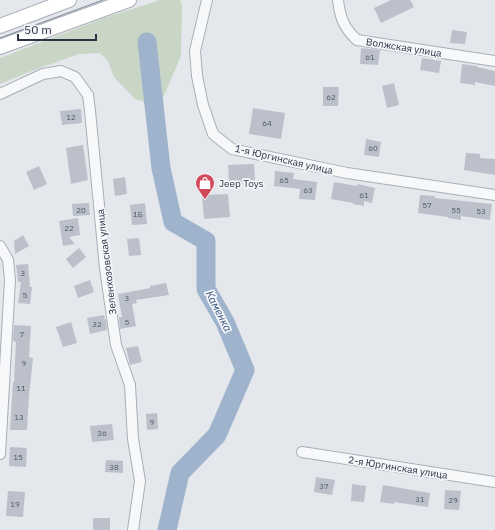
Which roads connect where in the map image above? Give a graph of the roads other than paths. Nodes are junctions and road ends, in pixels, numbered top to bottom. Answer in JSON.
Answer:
{"nodes":[{"id":1,"x":69,"y":0,"type":"edge"},
{"id":2,"x":129,"y":0,"type":"edge"},
{"id":3,"x":207,"y":0,"type":"edge"},
{"id":4,"x":338,"y":0,"type":"edge"},
{"id":5,"x":0,"y":26,"type":"edge"},
{"id":6,"x":0,"y":47,"type":"edge"},
{"id":7,"x":495,"y":61,"type":"edge"},
{"id":8,"x":0,"y":94,"type":"edge"},
{"id":9,"x":495,"y":195,"type":"edge"},
{"id":10,"x":0,"y":246,"type":"edge"},
{"id":11,"x":302,"y":452,"type":"dead end"},
{"id":12,"x":0,"y":454,"type":"edge"},
{"id":13,"x":495,"y":482,"type":"edge"},
{"id":14,"x":133,"y":530,"type":"edge"}],
"edges":[{"from":1,"to":5,"type":"main road"},
{"from":2,"to":6,"type":"main road"},
{"from":3,"to":9,"type":"street","name":"1-я Юргинская улица"},
{"from":4,"to":7,"type":"street","name":"Волжская улица"},
{"from":8,"to":14,"type":"street","name":"Зеленхозовская улица"},
{"from":10,"to":12,"type":"street"},
{"from":11,"to":13,"type":"street","name":"2-я Юргинская улица"}]}
